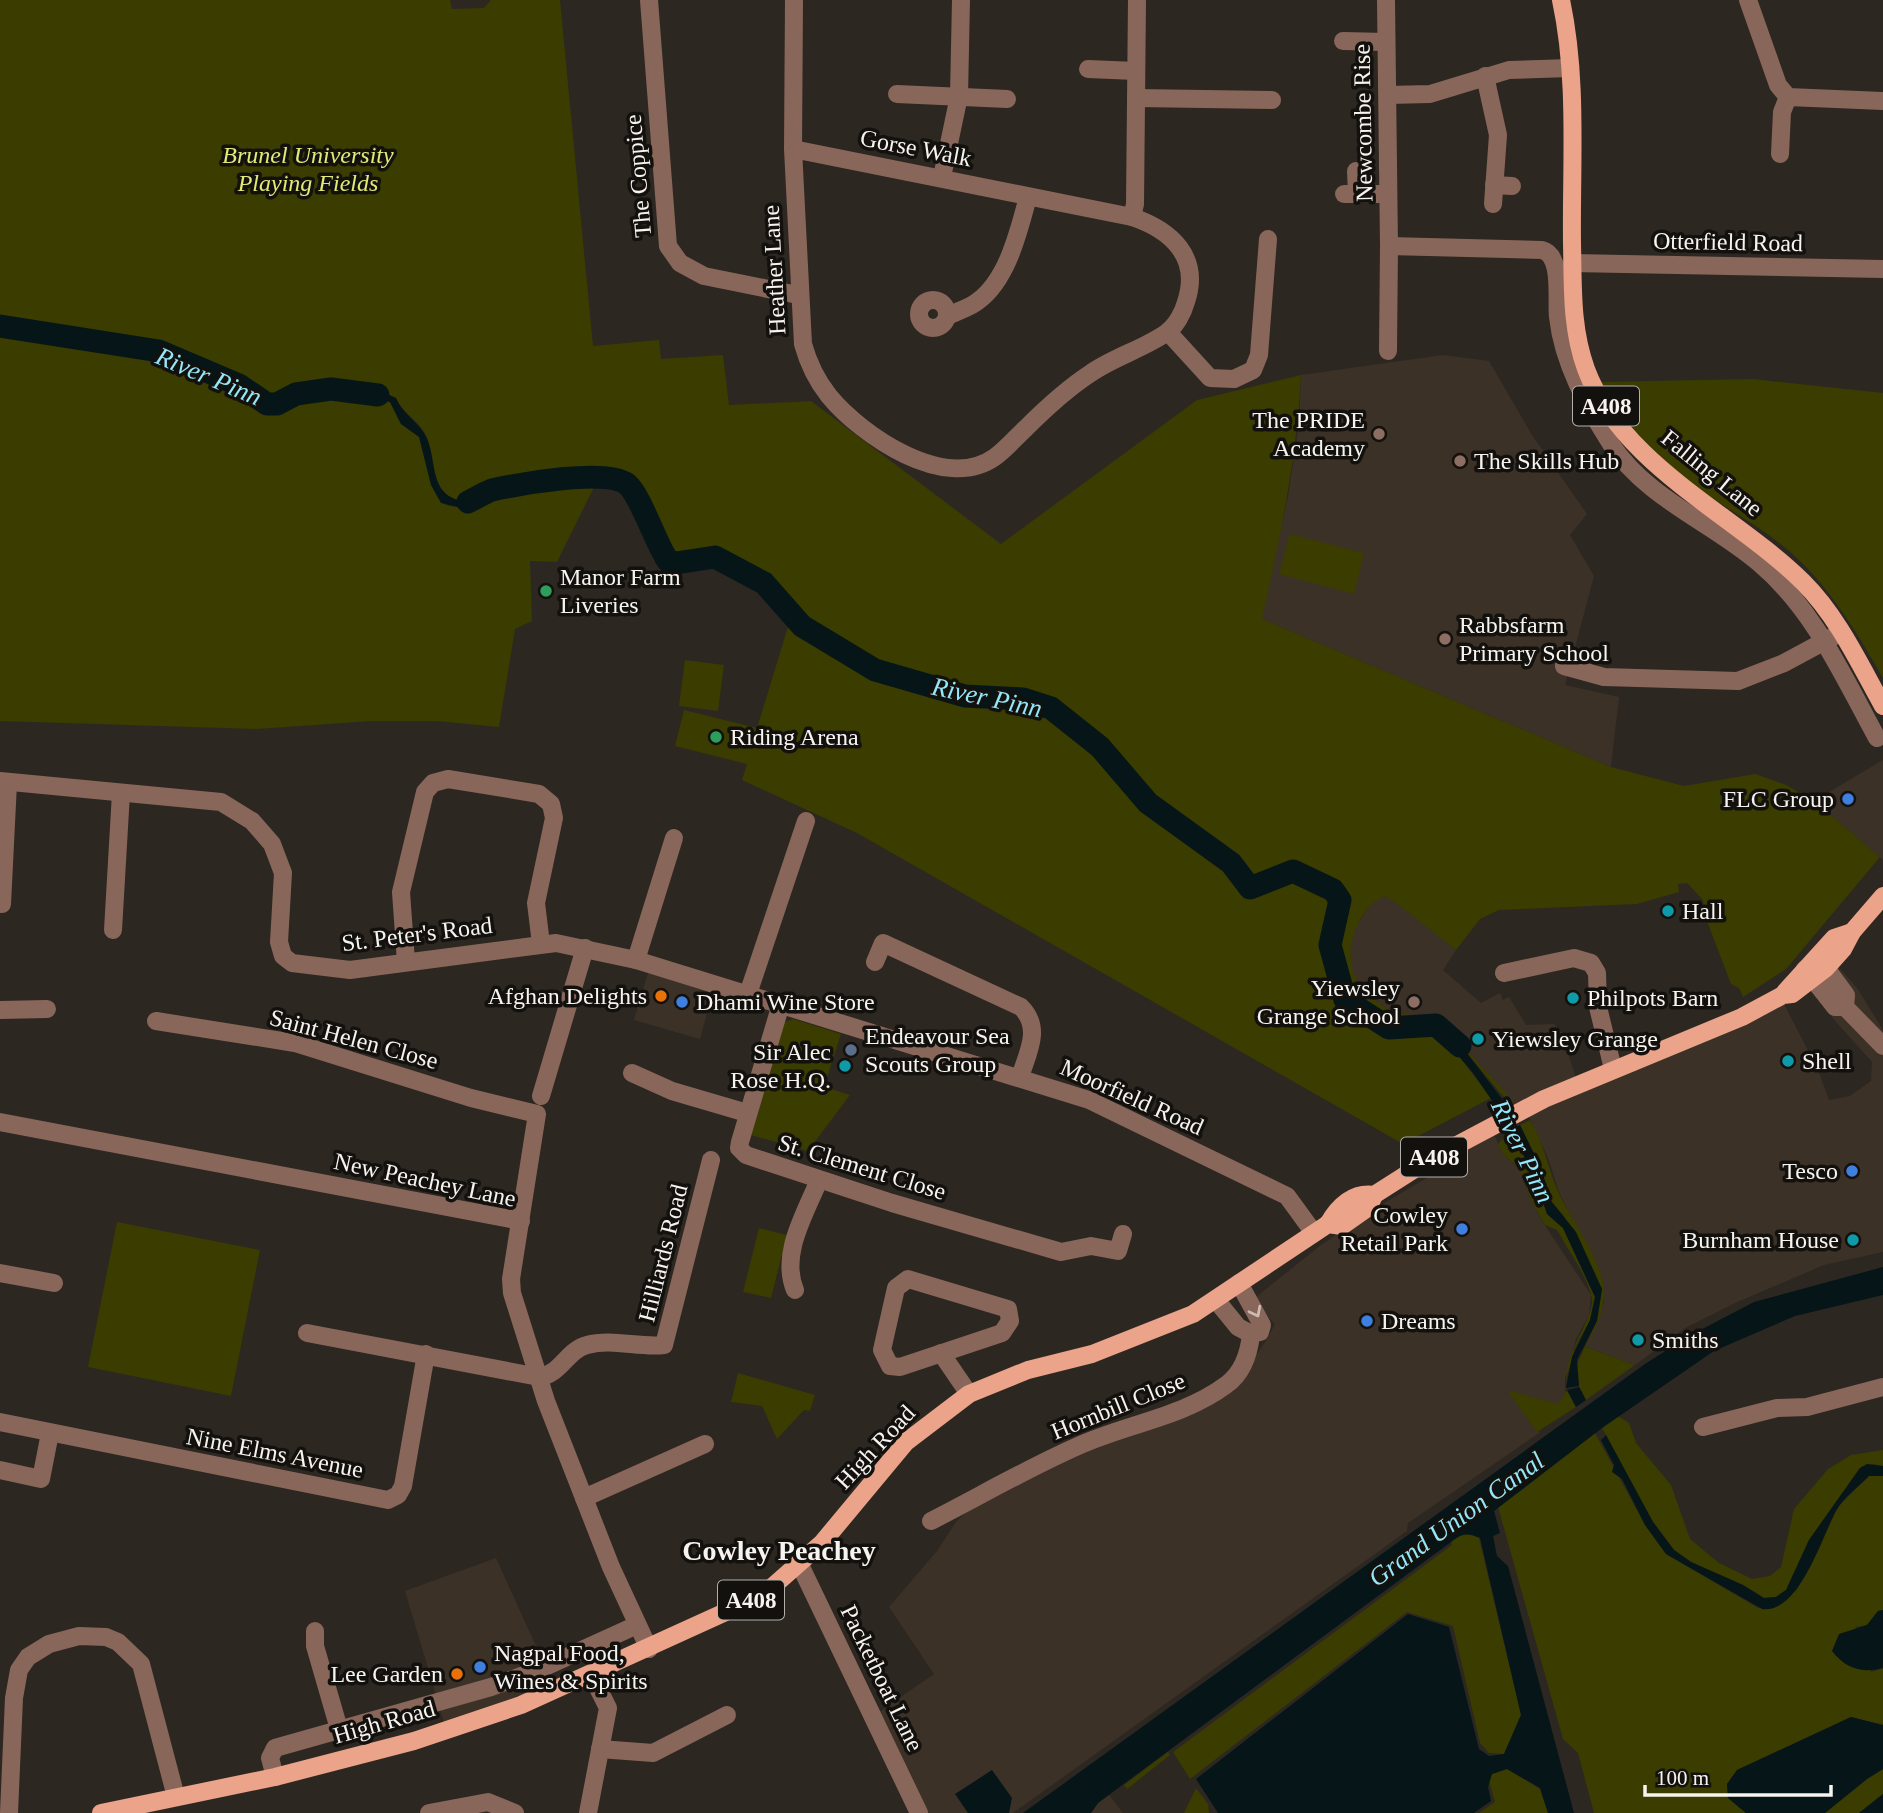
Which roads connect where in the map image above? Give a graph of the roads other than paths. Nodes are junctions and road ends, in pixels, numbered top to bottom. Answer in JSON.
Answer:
{"nodes":[{"id":1,"x":649,"y":0,"type":"edge"},
{"id":2,"x":794,"y":0,"type":"edge"},
{"id":3,"x":961,"y":0,"type":"edge"},
{"id":4,"x":1137,"y":0,"type":"edge"},
{"id":5,"x":1386,"y":0,"type":"edge"},
{"id":6,"x":1561,"y":0,"type":"edge"},
{"id":7,"x":1748,"y":0,"type":"edge"},
{"id":8,"x":1343,"y":41,"type":"dead end"},
{"id":9,"x":1386,"y":42,"type":"junction"},
{"id":10,"x":1570,"y":68,"type":"junction"},
{"id":11,"x":1088,"y":69,"type":"dead end"},
{"id":12,"x":1136,"y":71,"type":"junction"},
{"id":13,"x":1485,"y":76,"type":"junction"},
{"id":14,"x":897,"y":94,"type":"dead end"},
{"id":15,"x":1388,"y":95,"type":"junction"},
{"id":16,"x":959,"y":96,"type":"junction"},
{"id":17,"x":1788,"y":97,"type":"junction"},
{"id":18,"x":1136,"y":98,"type":"junction"},
{"id":19,"x":1007,"y":99,"type":"dead end"},
{"id":20,"x":1272,"y":100,"type":"dead end"},
{"id":21,"x":1883,"y":101,"type":"edge"},
{"id":22,"x":793,"y":149,"type":"junction"},
{"id":23,"x":1780,"y":154,"type":"dead end"},
{"id":24,"x":1356,"y":171,"type":"dead end"},
{"id":25,"x":942,"y":177,"type":"junction"},
{"id":26,"x":1388,"y":194,"type":"junction"},
{"id":27,"x":1028,"y":197,"type":"junction"},
{"id":28,"x":1493,"y":204,"type":"dead end"},
{"id":29,"x":1132,"y":216,"type":"junction"},
{"id":30,"x":1268,"y":239,"type":"dead end"},
{"id":31,"x":1389,"y":246,"type":"junction"},
{"id":32,"x":1563,"y":262,"type":"junction"},
{"id":33,"x":1883,"y":269,"type":"edge"},
{"id":34,"x":798,"y":295,"type":"junction"},
{"id":35,"x":948,"y":316,"type":"dead end"},
{"id":36,"x":1168,"y":332,"type":"junction"},
{"id":37,"x":1388,"y":351,"type":"dead end"},
{"id":38,"x":1842,"y":632,"type":"junction"},
{"id":39,"x":1825,"y":641,"type":"junction"},
{"id":40,"x":1564,"y":666,"type":"dead end"},
{"id":41,"x":1883,"y":706,"type":"edge"},
{"id":42,"x":1877,"y":738,"type":"dead end"},
{"id":43,"x":4,"y":782,"type":"edge"},
{"id":44,"x":121,"y":793,"type":"junction"},
{"id":45,"x":806,"y":821,"type":"dead end"},
{"id":46,"x":674,"y":838,"type":"dead end"},
{"id":47,"x":1883,"y":896,"type":"edge"},
{"id":48,"x":2,"y":904,"type":"dead end"},
{"id":49,"x":113,"y":930,"type":"dead end"},
{"id":50,"x":541,"y":944,"type":"junction"},
{"id":51,"x":585,"y":948,"type":"junction"},
{"id":52,"x":636,"y":960,"type":"junction"},
{"id":53,"x":406,"y":962,"type":"junction"},
{"id":54,"x":875,"y":962,"type":"dead end"},
{"id":55,"x":1816,"y":968,"type":"junction"},
{"id":56,"x":1504,"y":973,"type":"dead end"},
{"id":57,"x":748,"y":994,"type":"junction"},
{"id":58,"x":782,"y":1004,"type":"junction"},
{"id":59,"x":47,"y":1009,"type":"dead end"},
{"id":60,"x":0,"y":1010,"type":"edge"},
{"id":61,"x":156,"y":1021,"type":"dead end"},
{"id":62,"x":1883,"y":1046,"type":"edge"},
{"id":63,"x":1613,"y":1069,"type":"junction"},
{"id":64,"x":632,"y":1073,"type":"dead end"},
{"id":65,"x":1020,"y":1077,"type":"junction"},
{"id":66,"x":539,"y":1105,"type":"junction"},
{"id":67,"x":747,"y":1113,"type":"junction"},
{"id":68,"x":0,"y":1122,"type":"edge"},
{"id":69,"x":711,"y":1160,"type":"dead end"},
{"id":70,"x":819,"y":1180,"type":"junction"},
{"id":71,"x":521,"y":1221,"type":"junction"},
{"id":72,"x":1321,"y":1229,"type":"junction"},
{"id":73,"x":1118,"y":1251,"type":"dead end"},
{"id":74,"x":0,"y":1273,"type":"edge"},
{"id":75,"x":54,"y":1283,"type":"dead end"},
{"id":76,"x":1239,"y":1283,"type":"junction"},
{"id":77,"x":795,"y":1290,"type":"dead end"},
{"id":78,"x":1216,"y":1300,"type":"junction"},
{"id":79,"x":307,"y":1333,"type":"dead end"},
{"id":80,"x":1251,"y":1334,"type":"junction"},
{"id":81,"x":940,"y":1353,"type":"junction"},
{"id":82,"x":426,"y":1354,"type":"junction"},
{"id":83,"x":539,"y":1377,"type":"junction"},
{"id":84,"x":1883,"y":1387,"type":"edge"},
{"id":85,"x":969,"y":1394,"type":"junction"},
{"id":86,"x":0,"y":1422,"type":"edge"},
{"id":87,"x":1703,"y":1427,"type":"dead end"},
{"id":88,"x":50,"y":1433,"type":"junction"},
{"id":89,"x":705,"y":1444,"type":"dead end"},
{"id":90,"x":0,"y":1470,"type":"edge"},
{"id":91,"x":584,"y":1498,"type":"junction"},
{"id":92,"x":931,"y":1521,"type":"dead end"},
{"id":93,"x":800,"y":1565,"type":"junction"},
{"id":94,"x":637,"y":1625,"type":"junction"},
{"id":95,"x":315,"y":1631,"type":"dead end"},
{"id":96,"x":649,"y":1649,"type":"junction"},
{"id":97,"x":591,"y":1674,"type":"junction"},
{"id":98,"x":727,"y":1716,"type":"dead end"},
{"id":99,"x":339,"y":1729,"type":"junction"},
{"id":100,"x":600,"y":1749,"type":"junction"},
{"id":101,"x":275,"y":1777,"type":"junction"},
{"id":102,"x":176,"y":1797,"type":"junction"},
{"id":103,"x":9,"y":1813,"type":"edge"},
{"id":104,"x":101,"y":1813,"type":"edge"},
{"id":105,"x":429,"y":1813,"type":"edge"},
{"id":106,"x":515,"y":1813,"type":"edge"},
{"id":107,"x":587,"y":1813,"type":"edge"},
{"id":108,"x":919,"y":1813,"type":"edge"}],
"edges":[{"from":1,"to":34,"type":"street","name":"The Coppice"},
{"from":2,"to":22,"type":"street","name":"Heather Lane"},
{"from":3,"to":16,"type":"street"},
{"from":4,"to":12,"type":"street"},
{"from":5,"to":9,"type":"street","name":"Newcombe Rise"},
{"from":6,"to":10,"type":"main road","name":"Falling Lane","number":"A408"},
{"from":7,"to":17,"type":"street"},
{"from":8,"to":9,"type":"street"},
{"from":9,"to":15,"type":"street","name":"Newcombe Rise"},
{"from":10,"to":13,"type":"street"},
{"from":10,"to":32,"type":"main road","name":"Falling Lane","number":"A408"},
{"from":11,"to":12,"type":"street"},
{"from":12,"to":18,"type":"street"},
{"from":13,"to":15,"type":"street"},
{"from":13,"to":28,"type":"street"},
{"from":14,"to":16,"type":"street"},
{"from":15,"to":26,"type":"street","name":"Newcombe Rise"},
{"from":16,"to":19,"type":"street"},
{"from":16,"to":25,"type":"street"},
{"from":17,"to":21,"type":"street"},
{"from":17,"to":23,"type":"street"},
{"from":18,"to":20,"type":"street"},
{"from":18,"to":29,"type":"street"},
{"from":22,"to":25,"type":"street","name":"Gorse Walk"},
{"from":22,"to":34,"type":"street","name":"Heather Lane"},
{"from":24,"to":26,"type":"street"},
{"from":25,"to":27,"type":"street","name":"Gorse Walk"},
{"from":26,"to":31,"type":"street","name":"Newcombe Rise"},
{"from":27,"to":29,"type":"street","name":"Gorse Walk"},
{"from":27,"to":35,"type":"street"},
{"from":29,"to":36,"type":"street","name":"Gorse Walk"},
{"from":30,"to":36,"type":"street"},
{"from":31,"to":32,"type":"street"},
{"from":31,"to":37,"type":"street","name":"Newcombe Rise"},
{"from":32,"to":33,"type":"street","name":"Otterfield Road"},
{"from":32,"to":38,"type":"main road","name":"Falling Lane","number":"A408"},
{"from":32,"to":39,"type":"street","name":"Falling Lane"},
{"from":34,"to":36,"type":"street","name":"Heather Lane"},
{"from":38,"to":39,"type":"street"},
{"from":38,"to":41,"type":"main road","name":"Falling Lane","number":"A408"},
{"from":39,"to":40,"type":"street"},
{"from":39,"to":42,"type":"street","name":"Falling Lane"},
{"from":43,"to":44,"type":"street","name":"St. Peter's Road"},
{"from":43,"to":48,"type":"street"},
{"from":44,"to":49,"type":"street"},
{"from":44,"to":53,"type":"street","name":"St. Peter's Road"},
{"from":45,"to":57,"type":"street"},
{"from":46,"to":52,"type":"street"},
{"from":47,"to":55,"type":"main road","number":"A408"},
{"from":50,"to":51,"type":"street","name":"St. Peter's Road"},
{"from":50,"to":53,"type":"street","name":"St. Peter's Road"},
{"from":50,"to":53,"type":"street"},
{"from":51,"to":52,"type":"street","name":"Moorfield Road"},
{"from":51,"to":66,"type":"street"},
{"from":52,"to":57,"type":"street","name":"Moorfield Road"},
{"from":54,"to":65,"type":"street"},
{"from":55,"to":62,"type":"street"},
{"from":55,"to":63,"type":"main road","number":"A408"},
{"from":56,"to":63,"type":"street"},
{"from":57,"to":58,"type":"street","name":"Moorfield Road"},
{"from":58,"to":65,"type":"street","name":"Moorfield Road"},
{"from":58,"to":67,"type":"street","name":"St. Clement Close"},
{"from":59,"to":60,"type":"street"},
{"from":61,"to":66,"type":"street","name":"Saint Helen Close"},
{"from":63,"to":72,"type":"main road","name":"High Road","number":"A408"},
{"from":64,"to":67,"type":"street"},
{"from":65,"to":72,"type":"street","name":"Moorfield Road"},
{"from":66,"to":71,"type":"street"},
{"from":67,"to":70,"type":"street","name":"St. Clement Close"},
{"from":68,"to":71,"type":"street","name":"New Peachey Lane"},
{"from":69,"to":83,"type":"street","name":"Hilliards Road"},
{"from":70,"to":73,"type":"street","name":"St. Clement Close"},
{"from":70,"to":77,"type":"street"},
{"from":71,"to":83,"type":"street","name":"New Peachey Lane"},
{"from":72,"to":76,"type":"main road","name":"High Road","number":"A408"},
{"from":74,"to":75,"type":"street"},
{"from":76,"to":78,"type":"main road","name":"High Road","number":"A408"},
{"from":76,"to":80,"type":"street","name":"Hornbill Close","one_way":true},
{"from":78,"to":80,"type":"street"},
{"from":78,"to":85,"type":"main road","name":"High Road","number":"A408"},
{"from":79,"to":82,"type":"street"},
{"from":80,"to":92,"type":"street","name":"Hornbill Close"},
{"from":81,"to":81,"type":"street"},
{"from":81,"to":85,"type":"street"},
{"from":82,"to":83,"type":"street"},
{"from":82,"to":88,"type":"street","name":"Nine Elms Avenue"},
{"from":83,"to":91,"type":"street","name":"New Peachey Lane"},
{"from":84,"to":87,"type":"street"},
{"from":85,"to":93,"type":"main road","name":"High Road","number":"A408"},
{"from":86,"to":88,"type":"street","name":"Nine Elms Avenue"},
{"from":88,"to":90,"type":"street"},
{"from":89,"to":91,"type":"street"},
{"from":91,"to":94,"type":"street","name":"New Peachey Lane"},
{"from":93,"to":96,"type":"main road","name":"High Road","number":"A408"},
{"from":93,"to":108,"type":"street","name":"Packetboat Lane"},
{"from":94,"to":96,"type":"street","name":"New Peachey Lane"},
{"from":94,"to":99,"type":"street","name":"High Road"},
{"from":95,"to":99,"type":"street"},
{"from":96,"to":97,"type":"main road","name":"High Road","number":"A408"},
{"from":97,"to":100,"type":"street"},
{"from":97,"to":101,"type":"main road","name":"High Road","number":"A408"},
{"from":98,"to":100,"type":"street"},
{"from":99,"to":101,"type":"street","name":"High Road"},
{"from":100,"to":107,"type":"street"},
{"from":101,"to":102,"type":"main road","name":"High Road","number":"A408"},
{"from":102,"to":103,"type":"street"},
{"from":102,"to":104,"type":"main road","name":"High Road","number":"A408"},
{"from":105,"to":106,"type":"street"}]}
